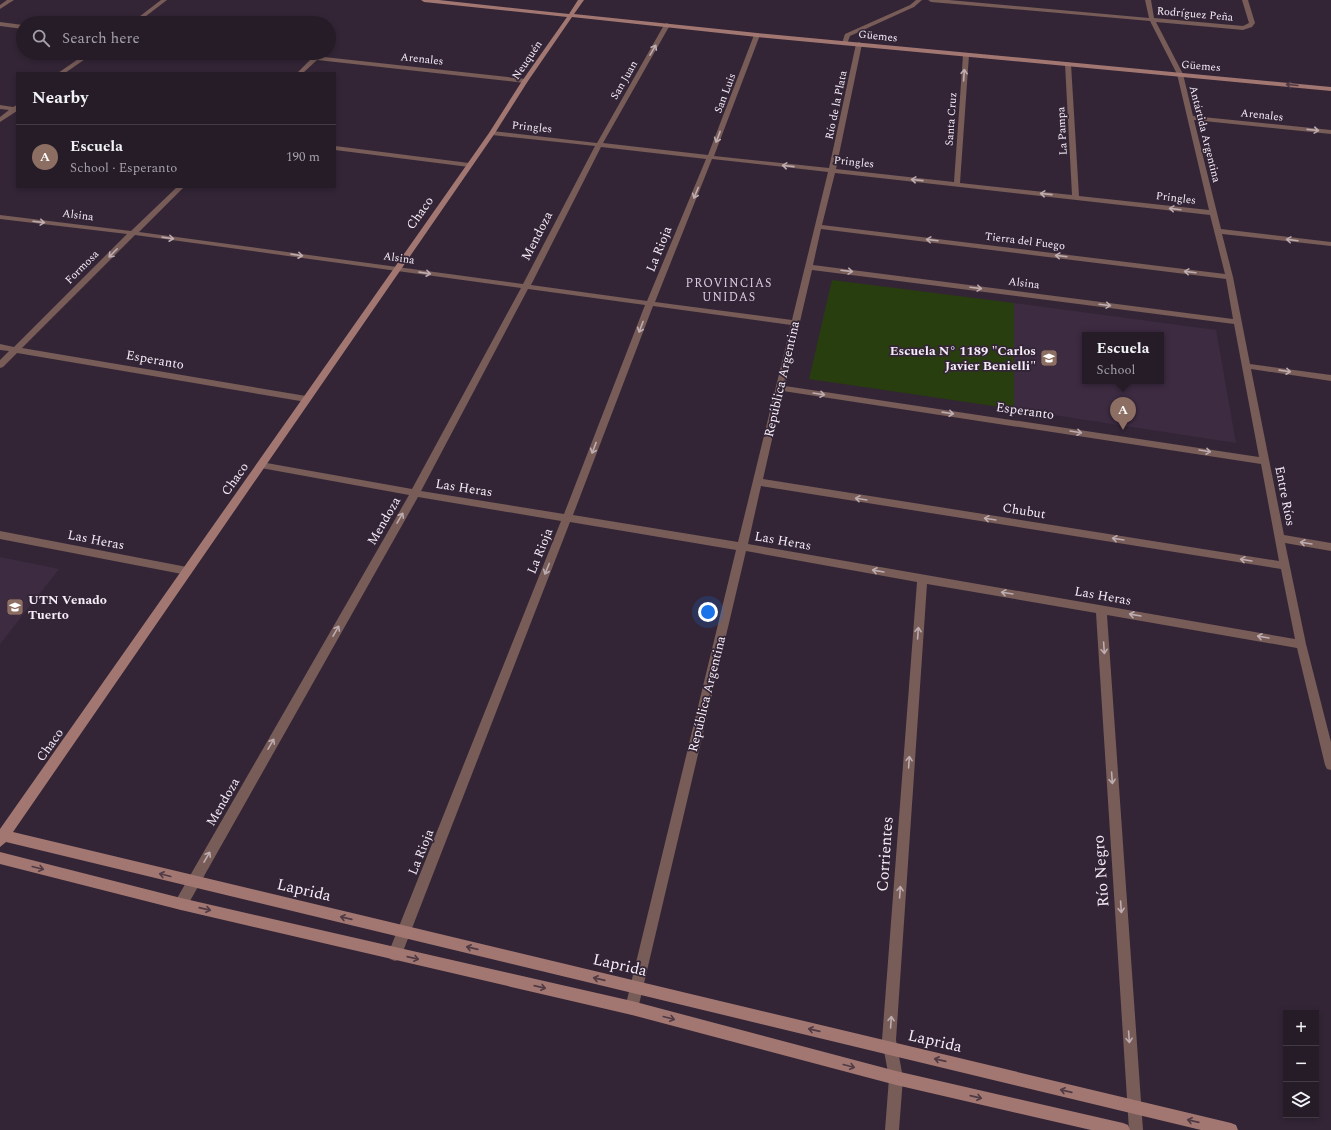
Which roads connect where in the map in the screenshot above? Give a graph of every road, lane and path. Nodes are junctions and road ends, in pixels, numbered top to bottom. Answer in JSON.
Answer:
{"nodes":[{"id":1,"x":11,"y":0,"type":"edge"},
{"id":2,"x":164,"y":0,"type":"edge"},
{"id":3,"x":424,"y":0,"type":"edge"},
{"id":4,"x":581,"y":0,"type":"edge"},
{"id":5,"x":918,"y":0,"type":"edge"},
{"id":6,"x":931,"y":0,"type":"edge"},
{"id":7,"x":1148,"y":0,"type":"edge"},
{"id":8,"x":1245,"y":0,"type":"edge"},
{"id":9,"x":0,"y":7,"type":"edge"},
{"id":10,"x":143,"y":16,"type":"edge"},
{"id":11,"x":570,"y":16,"type":"junction"},
{"id":12,"x":1152,"y":20,"type":"junction"},
{"id":13,"x":0,"y":24,"type":"edge"},
{"id":14,"x":667,"y":25,"type":"junction"},
{"id":15,"x":16,"y":26,"type":"edge"},
{"id":16,"x":757,"y":35,"type":"junction"},
{"id":17,"x":845,"y":43,"type":"junction"},
{"id":18,"x":859,"y":44,"type":"junction"},
{"id":19,"x":966,"y":55,"type":"junction"},
{"id":20,"x":80,"y":60,"type":"edge"},
{"id":21,"x":314,"y":60,"type":"edge"},
{"id":22,"x":335,"y":60,"type":"edge"},
{"id":23,"x":1068,"y":64,"type":"junction"},
{"id":24,"x":62,"y":72,"type":"edge"},
{"id":25,"x":301,"y":72,"type":"edge"},
{"id":26,"x":1180,"y":74,"type":"junction"},
{"id":27,"x":526,"y":80,"type":"junction"},
{"id":28,"x":1331,"y":89,"type":"edge"},
{"id":29,"x":0,"y":107,"type":"edge"},
{"id":30,"x":16,"y":108,"type":"edge"},
{"id":31,"x":1191,"y":118,"type":"junction"},
{"id":32,"x":0,"y":120,"type":"edge"},
{"id":33,"x":1331,"y":132,"type":"edge"},
{"id":34,"x":492,"y":133,"type":"junction"},
{"id":35,"x":599,"y":145,"type":"junction"},
{"id":36,"x":336,"y":148,"type":"edge"},
{"id":37,"x":710,"y":157,"type":"junction"},
{"id":38,"x":469,"y":165,"type":"junction"},
{"id":39,"x":832,"y":170,"type":"junction"},
{"id":40,"x":957,"y":184,"type":"junction"},
{"id":41,"x":181,"y":188,"type":"edge"},
{"id":42,"x":1076,"y":197,"type":"junction"},
{"id":43,"x":1214,"y":213,"type":"junction"},
{"id":44,"x":0,"y":217,"type":"edge"},
{"id":45,"x":819,"y":226,"type":"junction"},
{"id":46,"x":1219,"y":231,"type":"junction"},
{"id":47,"x":133,"y":233,"type":"junction"},
{"id":48,"x":1331,"y":244,"type":"edge"},
{"id":49,"x":808,"y":267,"type":"junction"},
{"id":50,"x":398,"y":269,"type":"junction"},
{"id":51,"x":1229,"y":277,"type":"junction"},
{"id":52,"x":526,"y":286,"type":"junction"},
{"id":53,"x":650,"y":304,"type":"junction"},
{"id":54,"x":1237,"y":322,"type":"junction"},
{"id":55,"x":796,"y":323,"type":"junction"},
{"id":56,"x":0,"y":347,"type":"edge"},
{"id":57,"x":15,"y":350,"type":"junction"},
{"id":58,"x":0,"y":365,"type":"edge"},
{"id":59,"x":1246,"y":366,"type":"junction"},
{"id":60,"x":1331,"y":378,"type":"edge"},
{"id":61,"x":780,"y":388,"type":"junction"},
{"id":62,"x":306,"y":399,"type":"junction"},
{"id":63,"x":1265,"y":461,"type":"junction"},
{"id":64,"x":261,"y":465,"type":"junction"},
{"id":65,"x":758,"y":482,"type":"junction"},
{"id":66,"x":414,"y":493,"type":"junction"},
{"id":67,"x":567,"y":518,"type":"junction"},
{"id":68,"x":0,"y":535,"type":"edge"},
{"id":69,"x":1280,"y":538,"type":"junction"},
{"id":70,"x":743,"y":547,"type":"junction"},
{"id":71,"x":1331,"y":547,"type":"edge"},
{"id":72,"x":1285,"y":566,"type":"junction"},
{"id":73,"x":187,"y":571,"type":"junction"},
{"id":74,"x":922,"y":579,"type":"junction"},
{"id":75,"x":1101,"y":609,"type":"junction"},
{"id":76,"x":1301,"y":644,"type":"junction"},
{"id":77,"x":1331,"y":765,"type":"edge"},
{"id":78,"x":1,"y":837,"type":"edge"},
{"id":79,"x":0,"y":858,"type":"edge"},
{"id":80,"x":193,"y":882,"type":"junction"},
{"id":81,"x":181,"y":904,"type":"junction"},
{"id":82,"x":404,"y":932,"type":"junction"},
{"id":83,"x":395,"y":954,"type":"junction"},
{"id":84,"x":636,"y":988,"type":"junction"},
{"id":85,"x":632,"y":1008,"type":"junction"},
{"id":86,"x":891,"y":1049,"type":"junction"},
{"id":87,"x":896,"y":1078,"type":"junction"},
{"id":88,"x":1134,"y":1107,"type":"junction"},
{"id":89,"x":892,"y":1130,"type":"edge"},
{"id":90,"x":1123,"y":1130,"type":"edge"},
{"id":91,"x":1136,"y":1130,"type":"edge"},
{"id":92,"x":1231,"y":1130,"type":"edge"}],
"edges":[{"from":1,"to":9,"type":"street"},
{"from":2,"to":10,"type":"street"},
{"from":3,"to":11,"type":"main road","name":"Güemes"},
{"from":4,"to":11,"type":"main road","name":"Neuquén"},
{"from":5,"to":17,"type":"street"},
{"from":6,"to":12,"type":"street","name":"Rodríguez Peña"},
{"from":7,"to":12,"type":"street","name":"Antártida Argentina"},
{"from":8,"to":12,"type":"street","name":"Rodríguez Peña"},
{"from":11,"to":14,"type":"main road","name":"Güemes"},
{"from":11,"to":27,"type":"main road","name":"Neuquén"},
{"from":12,"to":26,"type":"street","name":"Antártida Argentina"},
{"from":13,"to":15,"type":"street"},
{"from":14,"to":16,"type":"main road","name":"Güemes"},
{"from":35,"to":14,"type":"street","name":"San Juan","one_way":true},
{"from":16,"to":17,"type":"main road","name":"Güemes"},
{"from":16,"to":37,"type":"street","name":"San Luis","one_way":true},
{"from":17,"to":18,"type":"main road","name":"Güemes"},
{"from":18,"to":19,"type":"main road","name":"Güemes"},
{"from":18,"to":39,"type":"street","name":"Río de la Plata"},
{"from":19,"to":23,"type":"main road","name":"Güemes"},
{"from":40,"to":19,"type":"street","name":"Santa Cruz","one_way":true},
{"from":20,"to":24,"type":"street"},
{"from":21,"to":25,"type":"street"},
{"from":22,"to":27,"type":"street","name":"Arenales"},
{"from":23,"to":26,"type":"main road","name":"Güemes"},
{"from":23,"to":42,"type":"street","name":"La Pampa"},
{"from":28,"to":26,"type":"main road","name":"Güemes","one_way":true},
{"from":26,"to":31,"type":"street","name":"Antártida Argentina"},
{"from":27,"to":34,"type":"main road","name":"Neuquén"},
{"from":29,"to":30,"type":"street"},
{"from":30,"to":32,"type":"street"},
{"from":31,"to":33,"type":"street","name":"Arenales","one_way":true},
{"from":31,"to":43,"type":"street","name":"Antártida Argentina"},
{"from":34,"to":35,"type":"street","name":"Pringles"},
{"from":34,"to":38,"type":"main road","name":"Chaco"},
{"from":35,"to":37,"type":"street","name":"Pringles"},
{"from":35,"to":52,"type":"street","name":"Mendoza"},
{"from":36,"to":38,"type":"street"},
{"from":39,"to":37,"type":"street","name":"Pringles","one_way":true},
{"from":37,"to":53,"type":"street","name":"La Rioja","one_way":true},
{"from":38,"to":50,"type":"main road","name":"Chaco"},
{"from":40,"to":39,"type":"street","name":"Pringles","one_way":true},
{"from":39,"to":45,"type":"street","name":"República Argentina"},
{"from":42,"to":40,"type":"street","name":"Pringles","one_way":true},
{"from":41,"to":47,"type":"street","name":"Formosa"},
{"from":43,"to":42,"type":"street","name":"Pringles","one_way":true},
{"from":43,"to":46,"type":"street","name":"Antártida Argentina"},
{"from":44,"to":47,"type":"street","name":"Alsina","one_way":true},
{"from":45,"to":49,"type":"street","name":"República Argentina"},
{"from":51,"to":45,"type":"street","name":"Tierra del Fuego","one_way":true},
{"from":48,"to":46,"type":"street","one_way":true},
{"from":46,"to":51,"type":"street","name":"Entre Ríos"},
{"from":47,"to":50,"type":"street","name":"Alsina","one_way":true},
{"from":47,"to":57,"type":"street","name":"Formosa","one_way":true},
{"from":49,"to":54,"type":"street","name":"Alsina","one_way":true},
{"from":49,"to":55,"type":"street","name":"República Argentina"},
{"from":50,"to":52,"type":"street","name":"Alsina","one_way":true},
{"from":50,"to":62,"type":"main road","name":"Chaco"},
{"from":51,"to":54,"type":"street","name":"Entre Ríos"},
{"from":52,"to":53,"type":"street","name":"Alsina"},
{"from":52,"to":66,"type":"street","name":"Mendoza"},
{"from":53,"to":55,"type":"street","name":"Alsina"},
{"from":53,"to":67,"type":"street","name":"La Rioja","one_way":true},
{"from":54,"to":59,"type":"street","name":"Entre Ríos"},
{"from":55,"to":61,"type":"street","name":"República Argentina"},
{"from":56,"to":57,"type":"street","name":"Esperanto"},
{"from":57,"to":58,"type":"street","name":"Formosa"},
{"from":57,"to":62,"type":"street","name":"Esperanto"},
{"from":59,"to":60,"type":"street","one_way":true},
{"from":59,"to":63,"type":"street","name":"Entre Ríos"},
{"from":61,"to":63,"type":"street","name":"Esperanto","one_way":true},
{"from":61,"to":65,"type":"street","name":"República Argentina"},
{"from":62,"to":64,"type":"main road","name":"Chaco"},
{"from":63,"to":69,"type":"street","name":"Entre Ríos"},
{"from":64,"to":66,"type":"street","name":"Las Heras"},
{"from":64,"to":73,"type":"main road","name":"Chaco"},
{"from":65,"to":70,"type":"street","name":"República Argentina"},
{"from":72,"to":65,"type":"street","name":"Chubut","one_way":true},
{"from":66,"to":67,"type":"street","name":"Las Heras"},
{"from":80,"to":66,"type":"street","name":"Mendoza","one_way":true},
{"from":67,"to":70,"type":"street","name":"Las Heras"},
{"from":67,"to":82,"type":"street","name":"La Rioja","one_way":true},
{"from":68,"to":73,"type":"street","name":"Las Heras"},
{"from":71,"to":69,"type":"street","one_way":true},
{"from":69,"to":72,"type":"street","name":"Entre Ríos"},
{"from":74,"to":70,"type":"street","name":"Las Heras","one_way":true},
{"from":70,"to":84,"type":"street","name":"República Argentina"},
{"from":72,"to":76,"type":"street","name":"Entre Ríos"},
{"from":73,"to":78,"type":"main road","name":"Chaco"},
{"from":75,"to":74,"type":"street","name":"Las Heras","one_way":true},
{"from":86,"to":74,"type":"street","name":"Corrientes","one_way":true},
{"from":76,"to":75,"type":"street","name":"Las Heras","one_way":true},
{"from":75,"to":88,"type":"street","name":"Río Negro","one_way":true},
{"from":76,"to":77,"type":"street","name":"Entre Ríos"},
{"from":80,"to":78,"type":"main road","name":"Laprida","one_way":true},
{"from":79,"to":81,"type":"main road","one_way":true},
{"from":80,"to":81,"type":"street","name":"Mendoza"},
{"from":82,"to":80,"type":"main road","name":"Laprida","one_way":true},
{"from":81,"to":83,"type":"main road","one_way":true},
{"from":82,"to":83,"type":"street","name":"La Rioja"},
{"from":84,"to":82,"type":"main road","name":"Laprida","one_way":true},
{"from":83,"to":85,"type":"main road","one_way":true},
{"from":84,"to":85,"type":"street","name":"República Argentina"},
{"from":86,"to":84,"type":"main road","name":"Laprida","one_way":true},
{"from":85,"to":87,"type":"main road","one_way":true},
{"from":86,"to":87,"type":"street","name":"Corrientes"},
{"from":88,"to":86,"type":"main road","name":"Laprida","one_way":true},
{"from":87,"to":89,"type":"street","name":"Corrientes"},
{"from":87,"to":90,"type":"main road","one_way":true},
{"from":88,"to":91,"type":"street","name":"Río Negro"},
{"from":92,"to":88,"type":"main road","name":"Laprida","one_way":true}]}
